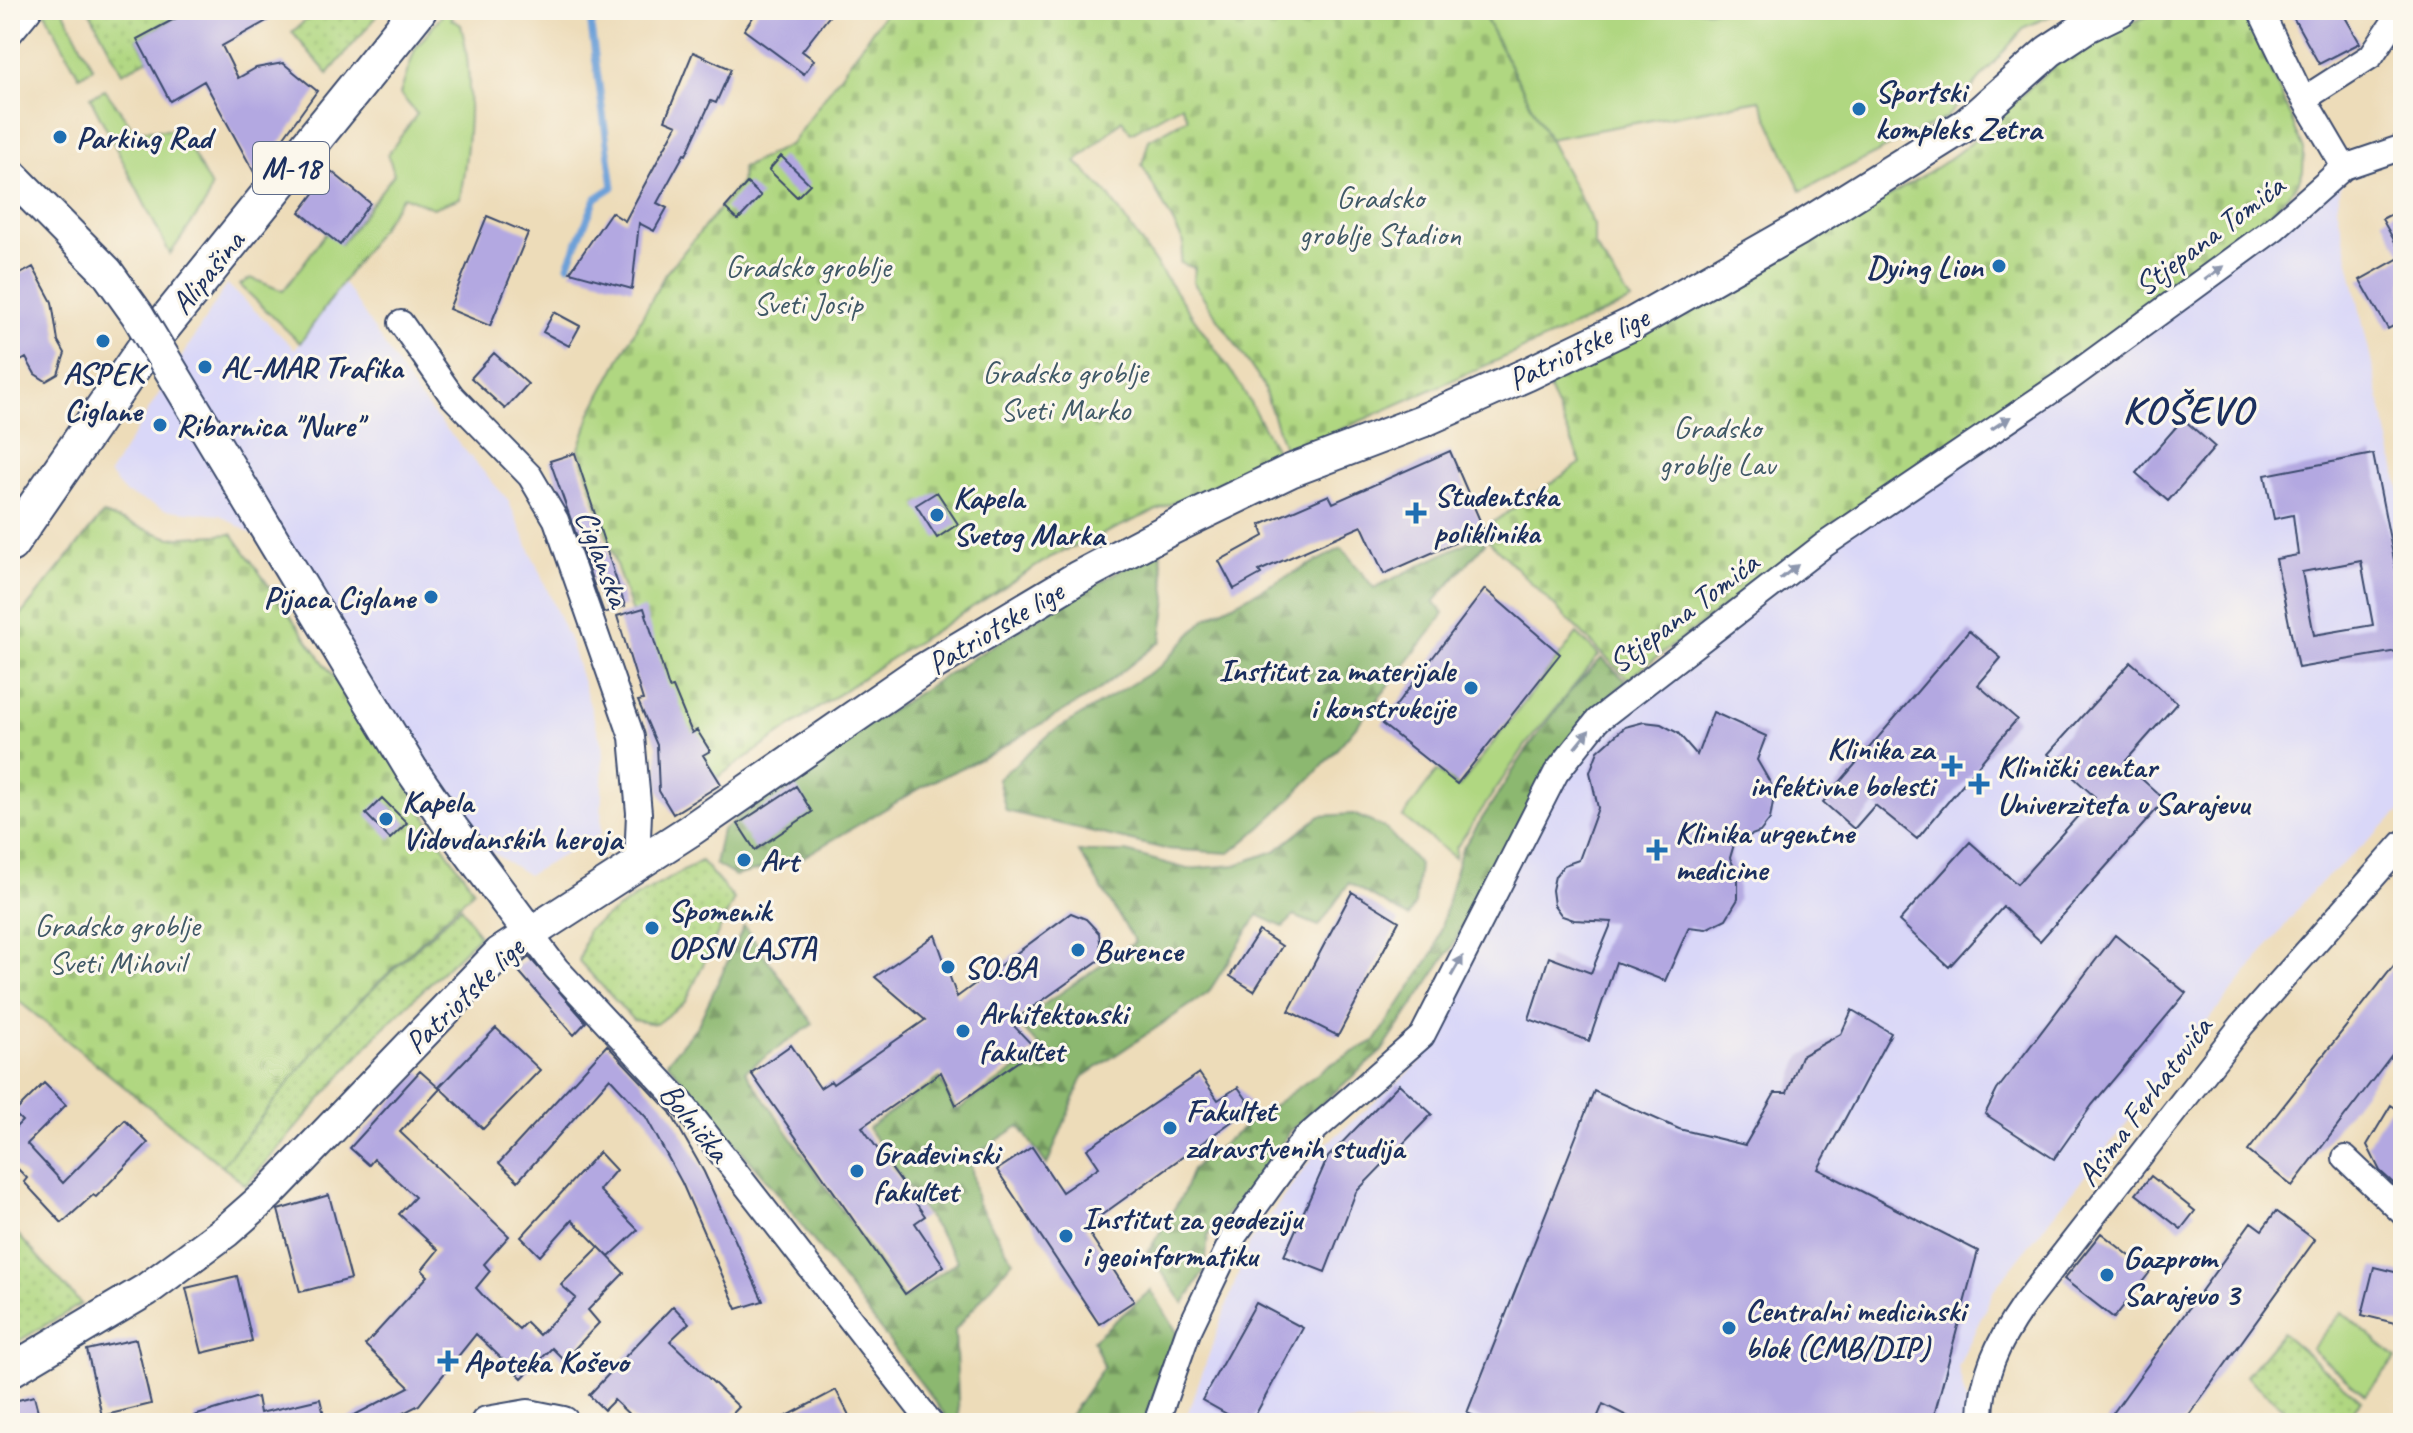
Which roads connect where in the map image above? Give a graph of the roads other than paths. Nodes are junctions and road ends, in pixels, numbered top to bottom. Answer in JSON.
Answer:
{"nodes":[{"id":1,"x":29,"y":10,"type":"edge"},
{"id":2,"x":418,"y":10,"type":"edge"},
{"id":3,"x":2120,"y":10,"type":"edge"},
{"id":4,"x":2260,"y":10,"type":"edge"},
{"id":5,"x":2402,"y":10,"type":"edge"},
{"id":6,"x":10,"y":33,"type":"edge"},
{"id":7,"x":2304,"y":99,"type":"junction"},
{"id":8,"x":2403,"y":147,"type":"edge"},
{"id":9,"x":2344,"y":167,"type":"junction"},
{"id":10,"x":10,"y":174,"type":"edge"},
{"id":11,"x":401,"y":323,"type":"dead end"},
{"id":12,"x":10,"y":544,"type":"edge"},
{"id":13,"x":2403,"y":843,"type":"edge"},
{"id":14,"x":637,"y":863,"type":"junction"},
{"id":15,"x":529,"y":932,"type":"junction"},
{"id":16,"x":2345,"y":1158,"type":"dead end"},
{"id":17,"x":2403,"y":1213,"type":"edge"},
{"id":18,"x":10,"y":1371,"type":"edge"},
{"id":19,"x":487,"y":1423,"type":"edge"},
{"id":20,"x":563,"y":1423,"type":"edge"},
{"id":21,"x":931,"y":1423,"type":"edge"},
{"id":22,"x":1156,"y":1423,"type":"edge"},
{"id":23,"x":1981,"y":1423,"type":"edge"}],
"edges":[{"from":1,"to":6,"type":"street"},
{"from":2,"to":12,"type":"main road","name":"Alipašina","number":"M-18"},
{"from":3,"to":14,"type":"street","name":"Patriotske lige"},
{"from":4,"to":7,"type":"street"},
{"from":5,"to":7,"type":"street"},
{"from":7,"to":9,"type":"street"},
{"from":8,"to":9,"type":"street"},
{"from":22,"to":9,"type":"street","name":"Stjepana Tomića","one_way":true},
{"from":10,"to":15,"type":"street","name":"Bolnička","bridge":true},
{"from":11,"to":14,"type":"street","name":"Ciglanska"},
{"from":13,"to":23,"type":"street","name":"Asima Ferhatovića"},
{"from":14,"to":15,"type":"street","name":"Patriotske lige"},
{"from":15,"to":18,"type":"street","name":"Patriotske lige"},
{"from":15,"to":21,"type":"street","name":"Bolnička"},
{"from":16,"to":17,"type":"street"},
{"from":19,"to":20,"type":"street"}]}
